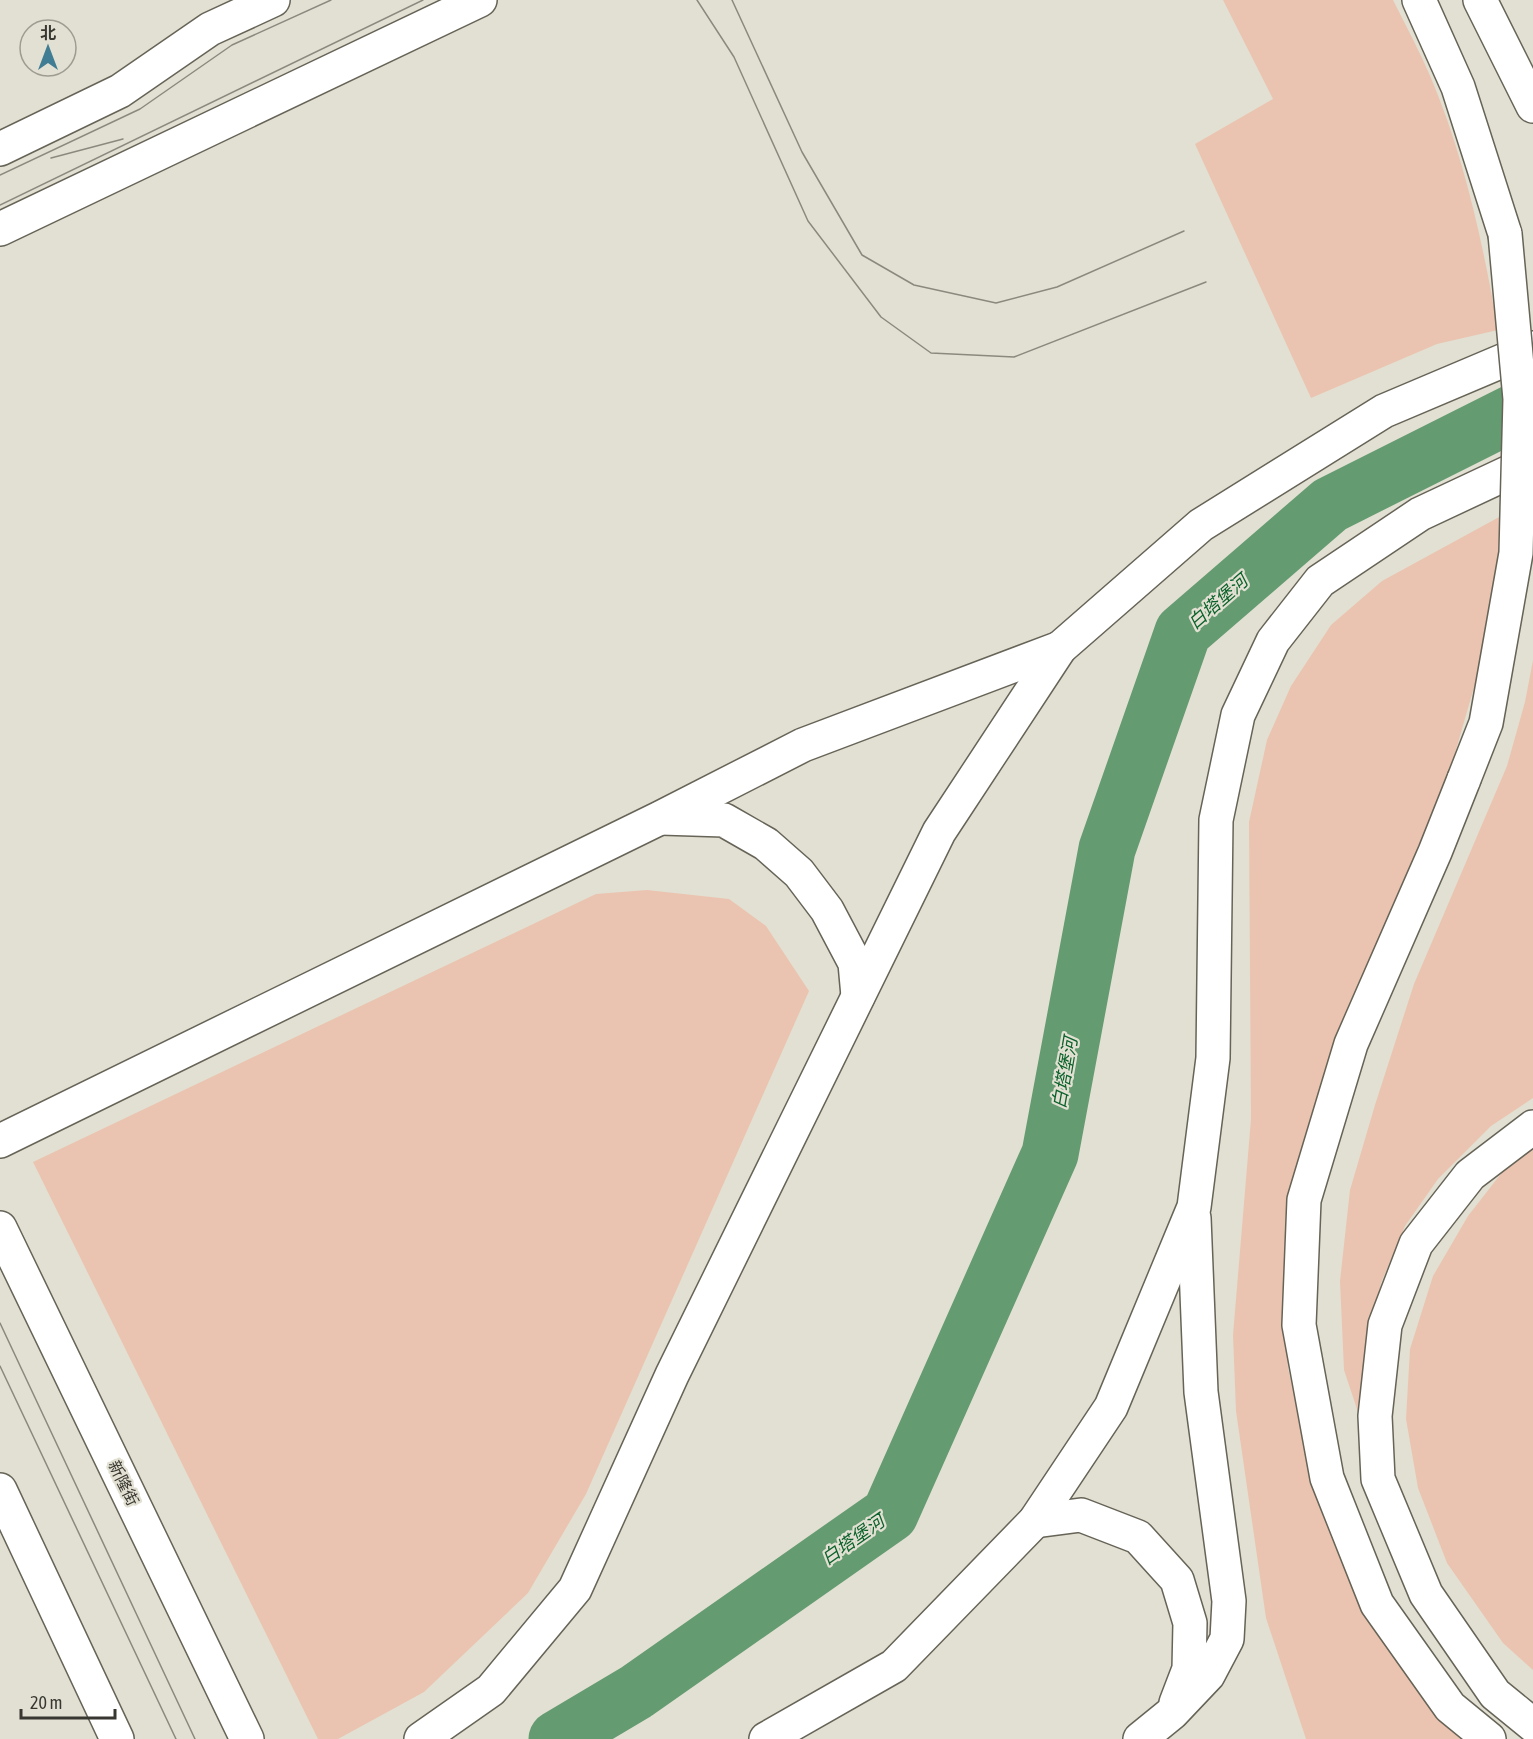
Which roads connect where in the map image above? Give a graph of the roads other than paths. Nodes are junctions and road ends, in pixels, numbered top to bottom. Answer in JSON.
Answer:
{"nodes":[{"id":1,"x":273,"y":0,"type":"edge"},
{"id":2,"x":480,"y":0,"type":"edge"},
{"id":3,"x":1419,"y":0,"type":"edge"},
{"id":4,"x":1480,"y":0,"type":"edge"},
{"id":5,"x":1533,"y":106,"type":"edge"},
{"id":6,"x":0,"y":149,"type":"edge"},
{"id":7,"x":0,"y":229,"type":"edge"},
{"id":8,"x":1533,"y":348,"type":"edge"},
{"id":9,"x":1533,"y":460,"type":"edge"},
{"id":10,"x":1060,"y":648,"type":"junction"},
{"id":11,"x":660,"y":818,"type":"junction"},
{"id":12,"x":858,"y":996,"type":"junction"},
{"id":13,"x":1533,"y":1127,"type":"edge"},
{"id":14,"x":0,"y":1141,"type":"edge"},
{"id":15,"x":1194,"y":1208,"type":"junction"},
{"id":16,"x":0,"y":1228,"type":"edge"},
{"id":17,"x":0,"y":1490,"type":"edge"},
{"id":18,"x":1035,"y":1521,"type":"junction"},
{"id":19,"x":1172,"y":1713,"type":"junction"},
{"id":20,"x":1533,"y":1725,"type":"edge"},
{"id":21,"x":117,"y":1739,"type":"edge"},
{"id":22,"x":247,"y":1739,"type":"edge"},
{"id":23,"x":421,"y":1739,"type":"edge"},
{"id":24,"x":766,"y":1739,"type":"edge"},
{"id":25,"x":1140,"y":1739,"type":"edge"},
{"id":26,"x":1490,"y":1739,"type":"edge"}],
"edges":[{"from":1,"to":6,"type":"main road"},
{"from":2,"to":7,"type":"main road"},
{"from":3,"to":26,"type":"main road","bridge":true},
{"from":4,"to":5,"type":"main road"},
{"from":8,"to":10,"type":"main road"},
{"from":9,"to":15,"type":"main road"},
{"from":10,"to":11,"type":"main road"},
{"from":10,"to":12,"type":"main road"},
{"from":11,"to":12,"type":"main road"},
{"from":11,"to":14,"type":"main road"},
{"from":12,"to":23,"type":"main road"},
{"from":13,"to":20,"type":"main road"},
{"from":15,"to":18,"type":"main road"},
{"from":15,"to":19,"type":"main road"},
{"from":16,"to":22,"type":"main road","name":"新隆街"},
{"from":17,"to":21,"type":"main road"},
{"from":18,"to":19,"type":"main road"},
{"from":18,"to":24,"type":"main road"},
{"from":19,"to":25,"type":"main road"}]}
